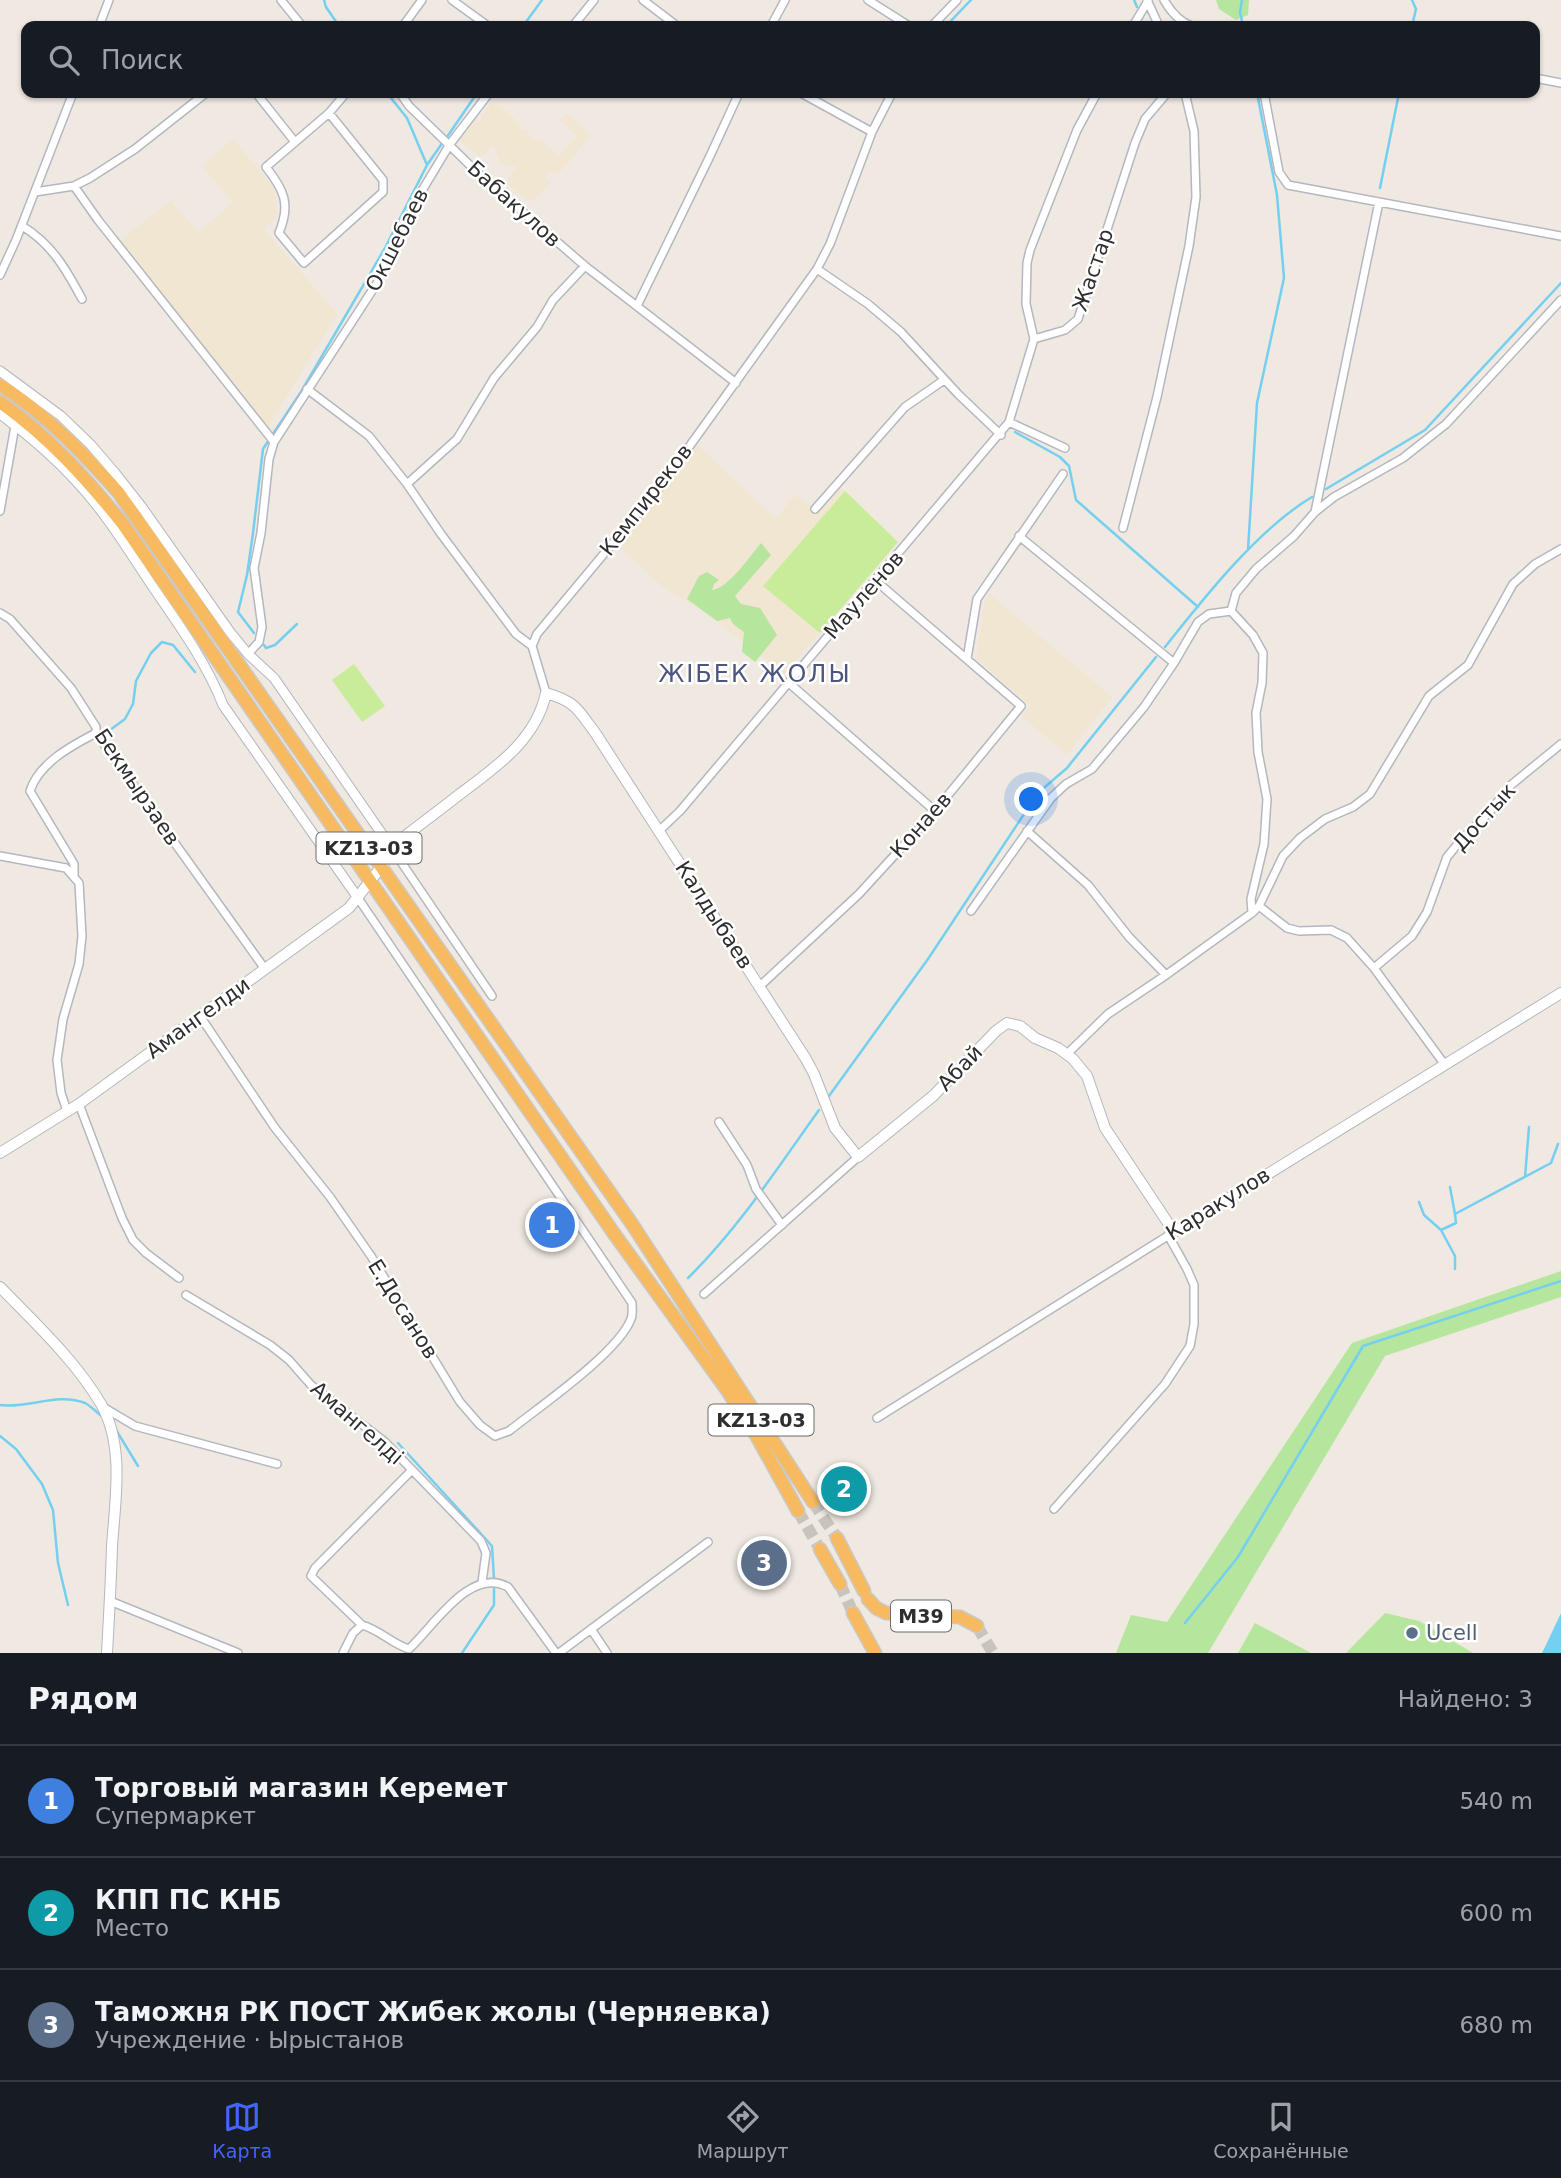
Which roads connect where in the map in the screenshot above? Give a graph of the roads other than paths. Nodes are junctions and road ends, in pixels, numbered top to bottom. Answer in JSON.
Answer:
{"nodes":[{"id":1,"x":109,"y":0,"type":"edge"},
{"id":2,"x":281,"y":0,"type":"edge"},
{"id":3,"x":422,"y":0,"type":"edge"},
{"id":4,"x":452,"y":0,"type":"edge"},
{"id":5,"x":594,"y":0,"type":"edge"},
{"id":6,"x":643,"y":0,"type":"edge"},
{"id":7,"x":785,"y":0,"type":"edge"},
{"id":8,"x":868,"y":0,"type":"edge"},
{"id":9,"x":957,"y":0,"type":"edge"},
{"id":10,"x":1164,"y":0,"type":"edge"},
{"id":11,"x":1147,"y":1,"type":"edge"},
{"id":12,"x":101,"y":21,"type":"edge"},
{"id":13,"x":295,"y":21,"type":"edge"},
{"id":14,"x":407,"y":21,"type":"edge"},
{"id":15,"x":481,"y":21,"type":"edge"},
{"id":16,"x":577,"y":21,"type":"edge"},
{"id":17,"x":670,"y":21,"type":"edge"},
{"id":18,"x":774,"y":21,"type":"edge"},
{"id":19,"x":901,"y":21,"type":"edge"},
{"id":20,"x":937,"y":21,"type":"edge"},
{"id":21,"x":1136,"y":21,"type":"edge"},
{"id":22,"x":1157,"y":21,"type":"edge"},
{"id":23,"x":1184,"y":21,"type":"edge"},
{"id":24,"x":1540,"y":79,"type":"edge"},
{"id":25,"x":1561,"y":83,"type":"edge"},
{"id":26,"x":71,"y":98,"type":"edge"},
{"id":27,"x":200,"y":98,"type":"edge"},
{"id":28,"x":260,"y":98,"type":"edge"},
{"id":29,"x":342,"y":98,"type":"edge"},
{"id":30,"x":403,"y":98,"type":"edge"},
{"id":31,"x":485,"y":98,"type":"edge"},
{"id":32,"x":737,"y":98,"type":"edge"},
{"id":33,"x":810,"y":98,"type":"edge"},
{"id":34,"x":889,"y":98,"type":"edge"},
{"id":35,"x":1094,"y":98,"type":"edge"},
{"id":36,"x":1163,"y":98,"type":"edge"},
{"id":37,"x":1186,"y":98,"type":"edge"},
{"id":38,"x":1265,"y":98,"type":"edge"},
{"id":39,"x":329,"y":113,"type":"junction"},
{"id":40,"x":872,"y":132,"type":"junction"},
{"id":41,"x":295,"y":142,"type":"junction"},
{"id":42,"x":450,"y":144,"type":"junction"},
{"id":43,"x":74,"y":186,"type":"junction"},
{"id":44,"x":35,"y":192,"type":"junction"},
{"id":45,"x":1379,"y":202,"type":"junction"},
{"id":46,"x":22,"y":226,"type":"junction"},
{"id":47,"x":1561,"y":236,"type":"edge"},
{"id":48,"x":585,"y":266,"type":"junction"},
{"id":49,"x":817,"y":269,"type":"junction"},
{"id":50,"x":0,"y":275,"type":"edge"},
{"id":51,"x":82,"y":299,"type":"dead end"},
{"id":52,"x":1561,"y":300,"type":"edge"},
{"id":53,"x":637,"y":306,"type":"junction"},
{"id":54,"x":1034,"y":339,"type":"junction"},
{"id":55,"x":0,"y":371,"type":"edge"},
{"id":56,"x":944,"y":380,"type":"junction"},
{"id":57,"x":736,"y":383,"type":"junction"},
{"id":58,"x":0,"y":385,"type":"edge"},
{"id":59,"x":307,"y":389,"type":"junction"},
{"id":60,"x":0,"y":402,"type":"edge"},
{"id":61,"x":0,"y":414,"type":"edge"},
{"id":62,"x":1009,"y":422,"type":"junction"},
{"id":63,"x":16,"y":426,"type":"junction"},
{"id":64,"x":1001,"y":435,"type":"junction"},
{"id":65,"x":274,"y":442,"type":"junction"},
{"id":66,"x":1065,"y":448,"type":"dead end"},
{"id":67,"x":1063,"y":474,"type":"dead end"},
{"id":68,"x":407,"y":484,"type":"junction"},
{"id":69,"x":815,"y":509,"type":"dead end"},
{"id":70,"x":0,"y":511,"type":"edge"},
{"id":71,"x":1315,"y":512,"type":"junction"},
{"id":72,"x":1123,"y":528,"type":"dead end"},
{"id":73,"x":1019,"y":536,"type":"junction"},
{"id":74,"x":1561,"y":549,"type":"edge"},
{"id":75,"x":876,"y":581,"type":"junction"},
{"id":76,"x":1231,"y":611,"type":"junction"},
{"id":77,"x":0,"y":613,"type":"edge"},
{"id":78,"x":532,"y":646,"type":"junction"},
{"id":79,"x":248,"y":654,"type":"junction"},
{"id":80,"x":967,"y":659,"type":"junction"},
{"id":81,"x":1174,"y":663,"type":"junction"},
{"id":82,"x":789,"y":683,"type":"junction"},
{"id":83,"x":546,"y":694,"type":"junction"},
{"id":84,"x":96,"y":733,"type":"junction"},
{"id":85,"x":1561,"y":744,"type":"edge"},
{"id":86,"x":935,"y":811,"type":"junction"},
{"id":87,"x":659,"y":831,"type":"junction"},
{"id":88,"x":1027,"y":831,"type":"junction"},
{"id":89,"x":391,"y":847,"type":"junction"},
{"id":90,"x":0,"y":856,"type":"edge"},
{"id":91,"x":382,"y":866,"type":"junction"},
{"id":92,"x":74,"y":876,"type":"junction"},
{"id":93,"x":370,"y":883,"type":"junction"},
{"id":94,"x":358,"y":898,"type":"junction"},
{"id":95,"x":1259,"y":906,"type":"junction"},
{"id":96,"x":971,"y":911,"type":"dead end"},
{"id":97,"x":1252,"y":913,"type":"junction"},
{"id":98,"x":1374,"y":968,"type":"junction"},
{"id":99,"x":265,"y":969,"type":"junction"},
{"id":100,"x":1166,"y":975,"type":"junction"},
{"id":101,"x":760,"y":986,"type":"junction"},
{"id":102,"x":1561,"y":993,"type":"edge"},
{"id":103,"x":492,"y":996,"type":"dead end"},
{"id":104,"x":200,"y":1016,"type":"junction"},
{"id":105,"x":1068,"y":1054,"type":"junction"},
{"id":106,"x":1445,"y":1065,"type":"junction"},
{"id":107,"x":79,"y":1104,"type":"junction"},
{"id":108,"x":67,"y":1111,"type":"junction"},
{"id":109,"x":719,"y":1122,"type":"dead end"},
{"id":110,"x":0,"y":1153,"type":"edge"},
{"id":111,"x":858,"y":1157,"type":"junction"},
{"id":112,"x":632,"y":1224,"type":"junction"},
{"id":113,"x":782,"y":1225,"type":"junction"},
{"id":114,"x":1171,"y":1233,"type":"junction"},
{"id":115,"x":615,"y":1235,"type":"junction"},
{"id":116,"x":178,"y":1278,"type":"dead end"},
{"id":117,"x":0,"y":1287,"type":"edge"},
{"id":118,"x":704,"y":1294,"type":"dead end"},
{"id":119,"x":186,"y":1295,"type":"dead end"},
{"id":120,"x":701,"y":1343,"type":"junction"},
{"id":121,"x":102,"y":1406,"type":"junction"},
{"id":122,"x":877,"y":1418,"type":"dead end"},
{"id":123,"x":277,"y":1464,"type":"dead end"},
{"id":124,"x":412,"y":1470,"type":"junction"},
{"id":125,"x":813,"y":1502,"type":"tunnel mouth"},
{"id":126,"x":1054,"y":1509,"type":"dead end"},
{"id":127,"x":798,"y":1511,"type":"tunnel mouth"},
{"id":128,"x":837,"y":1538,"type":"tunnel mouth"},
{"id":129,"x":708,"y":1542,"type":"dead end"},
{"id":130,"x":820,"y":1549,"type":"tunnel mouth"},
{"id":131,"x":482,"y":1583,"type":"junction"},
{"id":132,"x":839,"y":1584,"type":"tunnel mouth"},
{"id":133,"x":110,"y":1601,"type":"junction"},
{"id":134,"x":853,"y":1614,"type":"tunnel mouth"},
{"id":135,"x":362,"y":1625,"type":"junction"},
{"id":136,"x":977,"y":1626,"type":"tunnel mouth"},
{"id":137,"x":591,"y":1629,"type":"junction"},
{"id":138,"x":107,"y":1653,"type":"edge"},
{"id":139,"x":238,"y":1653,"type":"edge"},
{"id":140,"x":343,"y":1653,"type":"edge"},
{"id":141,"x":557,"y":1653,"type":"edge"},
{"id":142,"x":607,"y":1653,"type":"edge"},
{"id":143,"x":875,"y":1653,"type":"edge"}],
"edges":[{"from":1,"to":12,"type":"street"},
{"from":2,"to":13,"type":"street"},
{"from":3,"to":14,"type":"street"},
{"from":4,"to":15,"type":"street"},
{"from":5,"to":16,"type":"street"},
{"from":6,"to":17,"type":"street"},
{"from":7,"to":18,"type":"street"},
{"from":8,"to":19,"type":"street"},
{"from":9,"to":20,"type":"street"},
{"from":10,"to":23,"type":"street"},
{"from":11,"to":21,"type":"street"},
{"from":11,"to":22,"type":"street"},
{"from":24,"to":25,"type":"street"},
{"from":26,"to":44,"type":"street"},
{"from":27,"to":43,"type":"street"},
{"from":28,"to":41,"type":"street"},
{"from":29,"to":39,"type":"street"},
{"from":30,"to":42,"type":"street","name":"Бабакулов"},
{"from":31,"to":42,"type":"street","name":"Окшебаев"},
{"from":32,"to":53,"type":"street"},
{"from":33,"to":40,"type":"street"},
{"from":34,"to":40,"type":"street","name":"Кемпиреков"},
{"from":35,"to":54,"type":"street"},
{"from":36,"to":54,"type":"street","name":"Жастар"},
{"from":37,"to":72,"type":"street"},
{"from":38,"to":45,"type":"street"},
{"from":39,"to":41,"type":"street"},
{"from":39,"to":41,"type":"street"},
{"from":40,"to":49,"type":"street","name":"Кемпиреков"},
{"from":42,"to":48,"type":"street","name":"Бабакулов"},
{"from":42,"to":59,"type":"street","name":"Окшебаев"},
{"from":43,"to":44,"type":"street"},
{"from":43,"to":65,"type":"street"},
{"from":44,"to":46,"type":"street"},
{"from":45,"to":47,"type":"street"},
{"from":45,"to":71,"type":"street"},
{"from":46,"to":50,"type":"street"},
{"from":46,"to":51,"type":"street"},
{"from":48,"to":53,"type":"street","name":"Бабакулов"},
{"from":48,"to":68,"type":"street"},
{"from":49,"to":56,"type":"street"},
{"from":49,"to":57,"type":"street","name":"Кемпиреков"},
{"from":52,"to":71,"type":"street"},
{"from":53,"to":57,"type":"street","name":"Бабакулов"},
{"from":54,"to":62,"type":"street","name":"Мауленов"},
{"from":55,"to":79,"type":"street"},
{"from":56,"to":64,"type":"street"},
{"from":56,"to":69,"type":"street"},
{"from":57,"to":78,"type":"street","name":"Кемпиреков"},
{"from":58,"to":91,"type":"highway","number":"KZ13-03"},
{"from":59,"to":65,"type":"street","name":"Окшебаев"},
{"from":59,"to":68,"type":"street"},
{"from":60,"to":93,"type":"highway","number":"KZ13-03"},
{"from":61,"to":63,"type":"street"},
{"from":62,"to":64,"type":"street","name":"Мауленов"},
{"from":62,"to":66,"type":"street"},
{"from":63,"to":70,"type":"street"},
{"from":63,"to":94,"type":"street"},
{"from":64,"to":75,"type":"street","name":"Мауленов"},
{"from":65,"to":79,"type":"street","name":"Окшебаев"},
{"from":67,"to":73,"type":"street"},
{"from":68,"to":78,"type":"street"},
{"from":71,"to":76,"type":"street"},
{"from":73,"to":80,"type":"street"},
{"from":73,"to":81,"type":"street"},
{"from":74,"to":95,"type":"street"},
{"from":75,"to":80,"type":"street","name":"Конаев"},
{"from":75,"to":82,"type":"street","name":"Мауленов"},
{"from":76,"to":81,"type":"street"},
{"from":76,"to":97,"type":"street"},
{"from":77,"to":84,"type":"street","name":"Бекмырзаев"},
{"from":78,"to":83,"type":"street"},
{"from":79,"to":89,"type":"street"},
{"from":80,"to":86,"type":"street","name":"Конаев"},
{"from":81,"to":88,"type":"street"},
{"from":82,"to":86,"type":"street"},
{"from":82,"to":87,"type":"street","name":"Мауленов"},
{"from":83,"to":87,"type":"main road","name":"Калдыбаев"},
{"from":83,"to":89,"type":"main road"},
{"from":84,"to":92,"type":"street"},
{"from":84,"to":99,"type":"street","name":"Бекмырзаев"},
{"from":85,"to":98,"type":"street","name":"Достык"},
{"from":86,"to":101,"type":"street","name":"Конаев"},
{"from":87,"to":101,"type":"main road","name":"Калдыбаев"},
{"from":88,"to":96,"type":"street"},
{"from":88,"to":100,"type":"street"},
{"from":89,"to":91,"type":"main road"},
{"from":89,"to":103,"type":"street"},
{"from":90,"to":92,"type":"street"},
{"from":91,"to":93,"type":"main road","name":"Амангелди"},
{"from":91,"to":112,"type":"highway","number":"KZ13-03"},
{"from":92,"to":108,"type":"street"},
{"from":93,"to":94,"type":"main road","name":"Амангелди"},
{"from":93,"to":115,"type":"highway","number":"KZ13-03"},
{"from":94,"to":99,"type":"main road","name":"Амангелди"},
{"from":94,"to":104,"type":"street","name":"Е.Досанов"},
{"from":95,"to":97,"type":"street"},
{"from":95,"to":98,"type":"street"},
{"from":97,"to":100,"type":"street"},
{"from":98,"to":106,"type":"street"},
{"from":99,"to":104,"type":"main road","name":"Амангелди"},
{"from":100,"to":105,"type":"street"},
{"from":101,"to":111,"type":"main road","name":"Калдыбаев"},
{"from":102,"to":106,"type":"main road","name":"Каракулов"},
{"from":104,"to":107,"type":"main road","name":"Амангелди"},
{"from":105,"to":111,"type":"main road","name":"Абай"},
{"from":105,"to":114,"type":"main road","name":"Абай"},
{"from":106,"to":114,"type":"main road","name":"Каракулов"},
{"from":107,"to":108,"type":"main road","name":"Амангелди"},
{"from":107,"to":116,"type":"street"},
{"from":108,"to":110,"type":"main road","name":"Амангелди"},
{"from":109,"to":113,"type":"street"},
{"from":111,"to":113,"type":"street","name":"Абай"},
{"from":112,"to":115,"type":"highway"},
{"from":112,"to":120,"type":"highway","number":"KZ13-03"},
{"from":113,"to":118,"type":"street","name":"Абай"},
{"from":114,"to":122,"type":"street","name":"Каракулов"},
{"from":114,"to":126,"type":"street"},
{"from":115,"to":120,"type":"highway","number":"KZ13-03"},
{"from":117,"to":121,"type":"main road"},
{"from":119,"to":124,"type":"street","name":"Амангелді"},
{"from":120,"to":125,"type":"highway","number":"KZ13-03"},
{"from":120,"to":127,"type":"highway","number":"KZ13-03"},
{"from":121,"to":123,"type":"street"},
{"from":121,"to":133,"type":"main road"},
{"from":124,"to":131,"type":"street","name":"Амангелді"},
{"from":124,"to":135,"type":"street"},
{"from":128,"to":136,"type":"highway","number":"M39"},
{"from":129,"to":137,"type":"street"},
{"from":130,"to":132,"type":"highway"},
{"from":131,"to":135,"type":"street"},
{"from":131,"to":141,"type":"street"},
{"from":133,"to":138,"type":"main road"},
{"from":133,"to":139,"type":"street"},
{"from":134,"to":143,"type":"highway","number":"M39"},
{"from":135,"to":140,"type":"street"},
{"from":137,"to":141,"type":"street"},
{"from":137,"to":142,"type":"street"}]}
